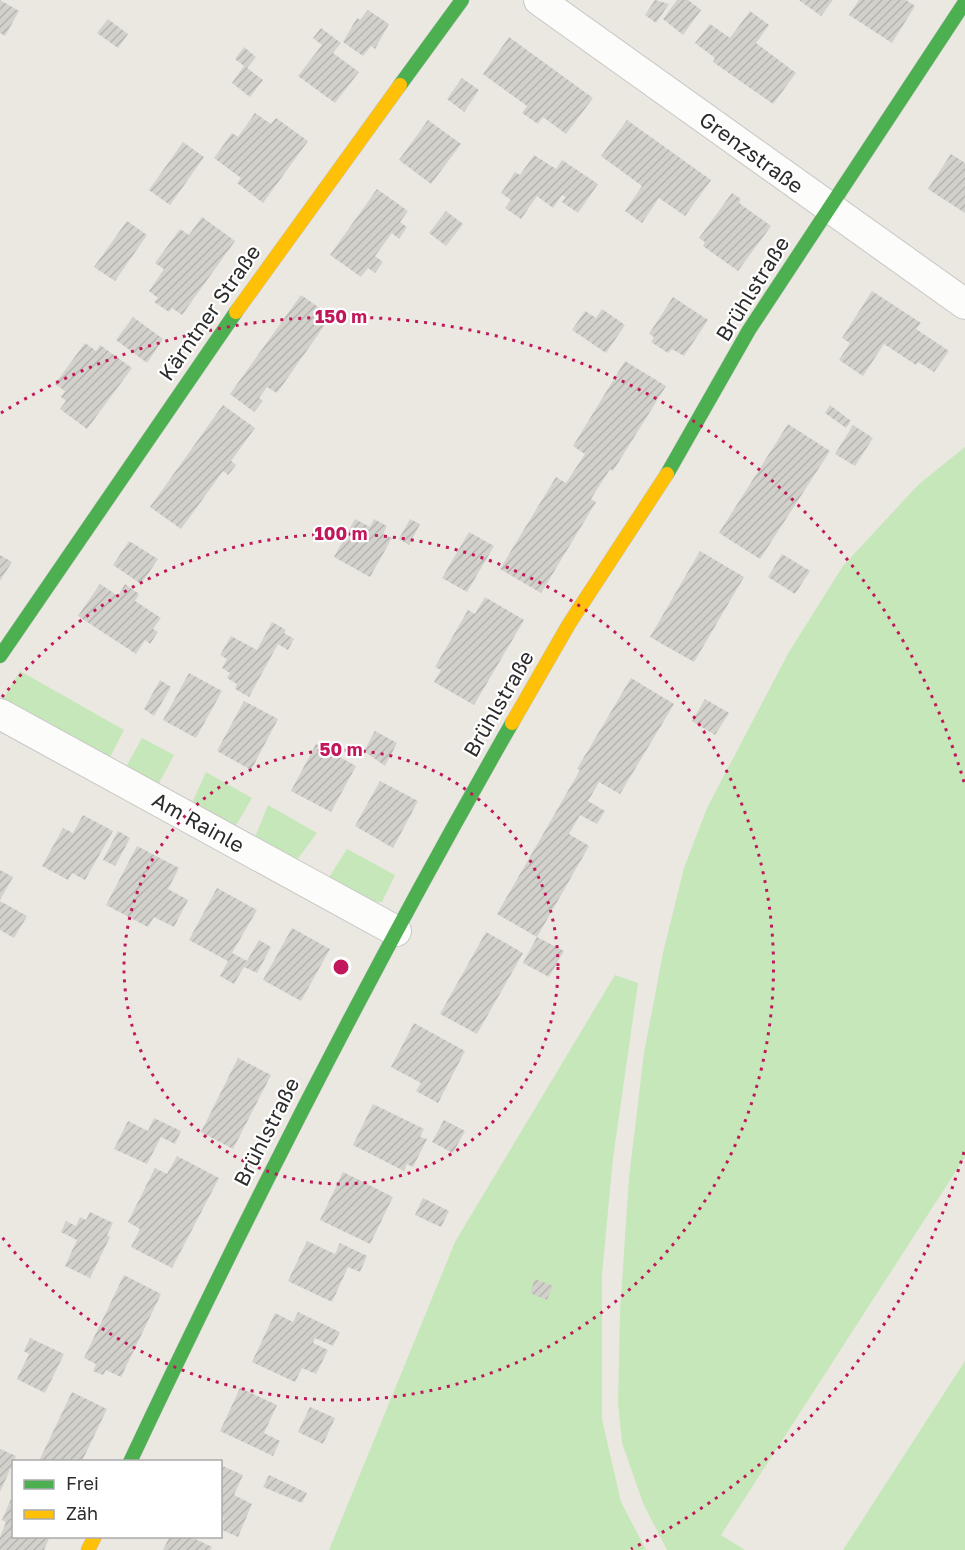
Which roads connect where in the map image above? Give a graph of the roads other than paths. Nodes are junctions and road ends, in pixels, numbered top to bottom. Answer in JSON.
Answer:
{"nodes":[{"id":1,"x":462,"y":0,"type":"edge"},
{"id":2,"x":539,"y":0,"type":"edge"},
{"id":3,"x":965,"y":2,"type":"edge"},
{"id":4,"x":829,"y":209,"type":"junction"},
{"id":5,"x":965,"y":304,"type":"edge"},
{"id":6,"x":0,"y":656,"type":"edge"},
{"id":7,"x":0,"y":714,"type":"edge"},
{"id":8,"x":396,"y":931,"type":"junction"},
{"id":9,"x":130,"y":1460,"type":"edge"}],
"edges":[{"from":1,"to":6,"type":"street","name":"Kärntner Straße"},
{"from":2,"to":4,"type":"street","name":"Grenzstraße"},
{"from":3,"to":4,"type":"street","name":"Brühlstraße"},
{"from":4,"to":5,"type":"street","name":"Grenzstraße"},
{"from":4,"to":8,"type":"street","name":"Brühlstraße"},
{"from":7,"to":8,"type":"street","name":"Am Rainle"},
{"from":8,"to":9,"type":"street","name":"Brühlstraße"}]}
